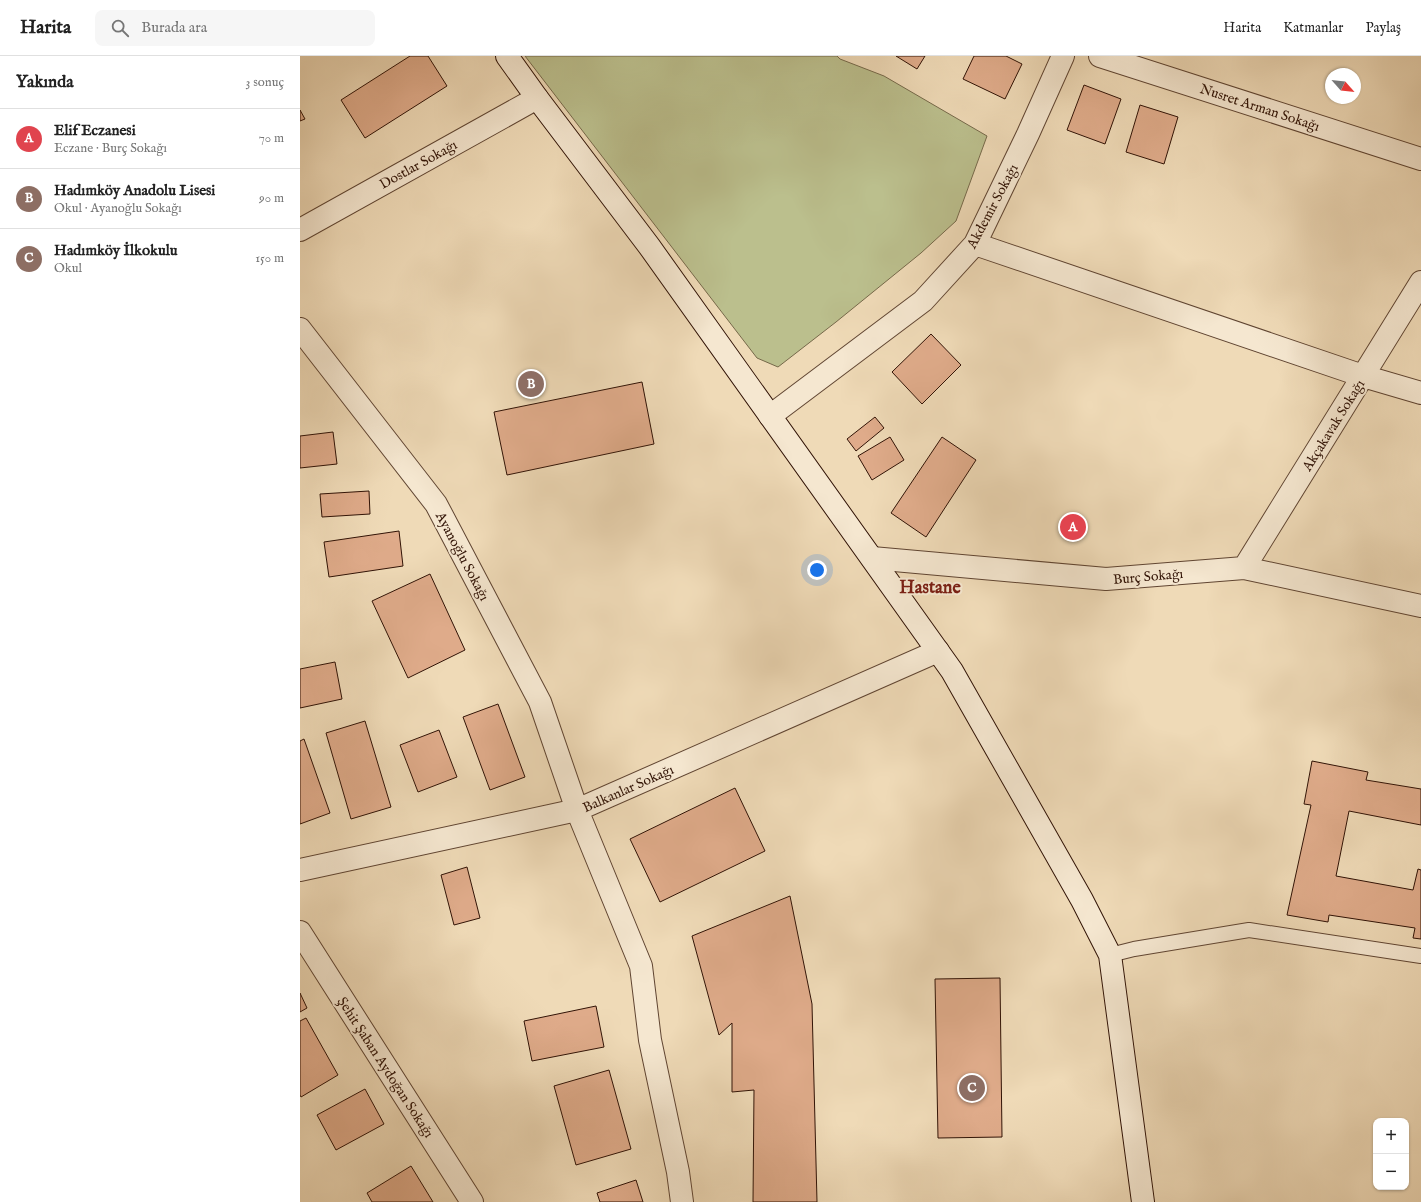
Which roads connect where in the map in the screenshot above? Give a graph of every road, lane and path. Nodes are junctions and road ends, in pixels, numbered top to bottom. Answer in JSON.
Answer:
{"nodes":[{"id":1,"x":507,"y":56,"type":"edge"},
{"id":2,"x":1062,"y":56,"type":"edge"},
{"id":3,"x":1100,"y":56,"type":"edge"},
{"id":4,"x":537,"y":98,"type":"junction"},
{"id":5,"x":1421,"y":159,"type":"edge"},
{"id":6,"x":300,"y":230,"type":"edge"},
{"id":7,"x":975,"y":244,"type":"junction"},
{"id":8,"x":1421,"y":282,"type":"edge"},
{"id":9,"x":300,"y":329,"type":"edge"},
{"id":10,"x":1363,"y":376,"type":"junction"},
{"id":11,"x":1421,"y":393,"type":"edge"},
{"id":12,"x":770,"y":416,"type":"junction"},
{"id":13,"x":872,"y":558,"type":"junction"},
{"id":14,"x":1244,"y":568,"type":"junction"},
{"id":15,"x":1421,"y":606,"type":"edge"},
{"id":16,"x":938,"y":651,"type":"junction"},
{"id":17,"x":577,"y":810,"type":"junction"},
{"id":18,"x":300,"y":870,"type":"edge"},
{"id":19,"x":300,"y":932,"type":"edge"},
{"id":20,"x":1110,"y":954,"type":"junction"},
{"id":21,"x":1421,"y":956,"type":"edge"},
{"id":22,"x":472,"y":1202,"type":"edge"},
{"id":23,"x":682,"y":1202,"type":"edge"},
{"id":24,"x":1143,"y":1202,"type":"edge"}],
"edges":[{"from":1,"to":4,"type":"street"},
{"from":2,"to":7,"type":"street","name":"Akdemir Sokağı"},
{"from":3,"to":5,"type":"street","name":"Nusret Arman Sokağı"},
{"from":4,"to":6,"type":"street","name":"Dostlar Sokağı"},
{"from":4,"to":12,"type":"street"},
{"from":7,"to":10,"type":"street"},
{"from":7,"to":12,"type":"street","name":"Akdemir Sokağı"},
{"from":8,"to":10,"type":"street","name":"Akçakavak Sokağı"},
{"from":9,"to":17,"type":"street","name":"Ayanoğlu Sokağı"},
{"from":10,"to":11,"type":"street"},
{"from":10,"to":14,"type":"street","name":"Akçakavak Sokağı"},
{"from":12,"to":13,"type":"street"},
{"from":13,"to":14,"type":"street","name":"Burç Sokağı"},
{"from":13,"to":16,"type":"street"},
{"from":14,"to":15,"type":"street","name":"Burç Sokağı"},
{"from":16,"to":17,"type":"street","name":"Balkanlar Sokağı"},
{"from":16,"to":20,"type":"street"},
{"from":17,"to":18,"type":"street","name":"Balkanlar Sokağı"},
{"from":17,"to":23,"type":"street","name":"Ayanoğlu Sokağı"},
{"from":19,"to":22,"type":"street","name":"Şehit Şaban Aydoğan Sokağı"},
{"from":20,"to":21,"type":"lane"},
{"from":20,"to":24,"type":"street"}]}
